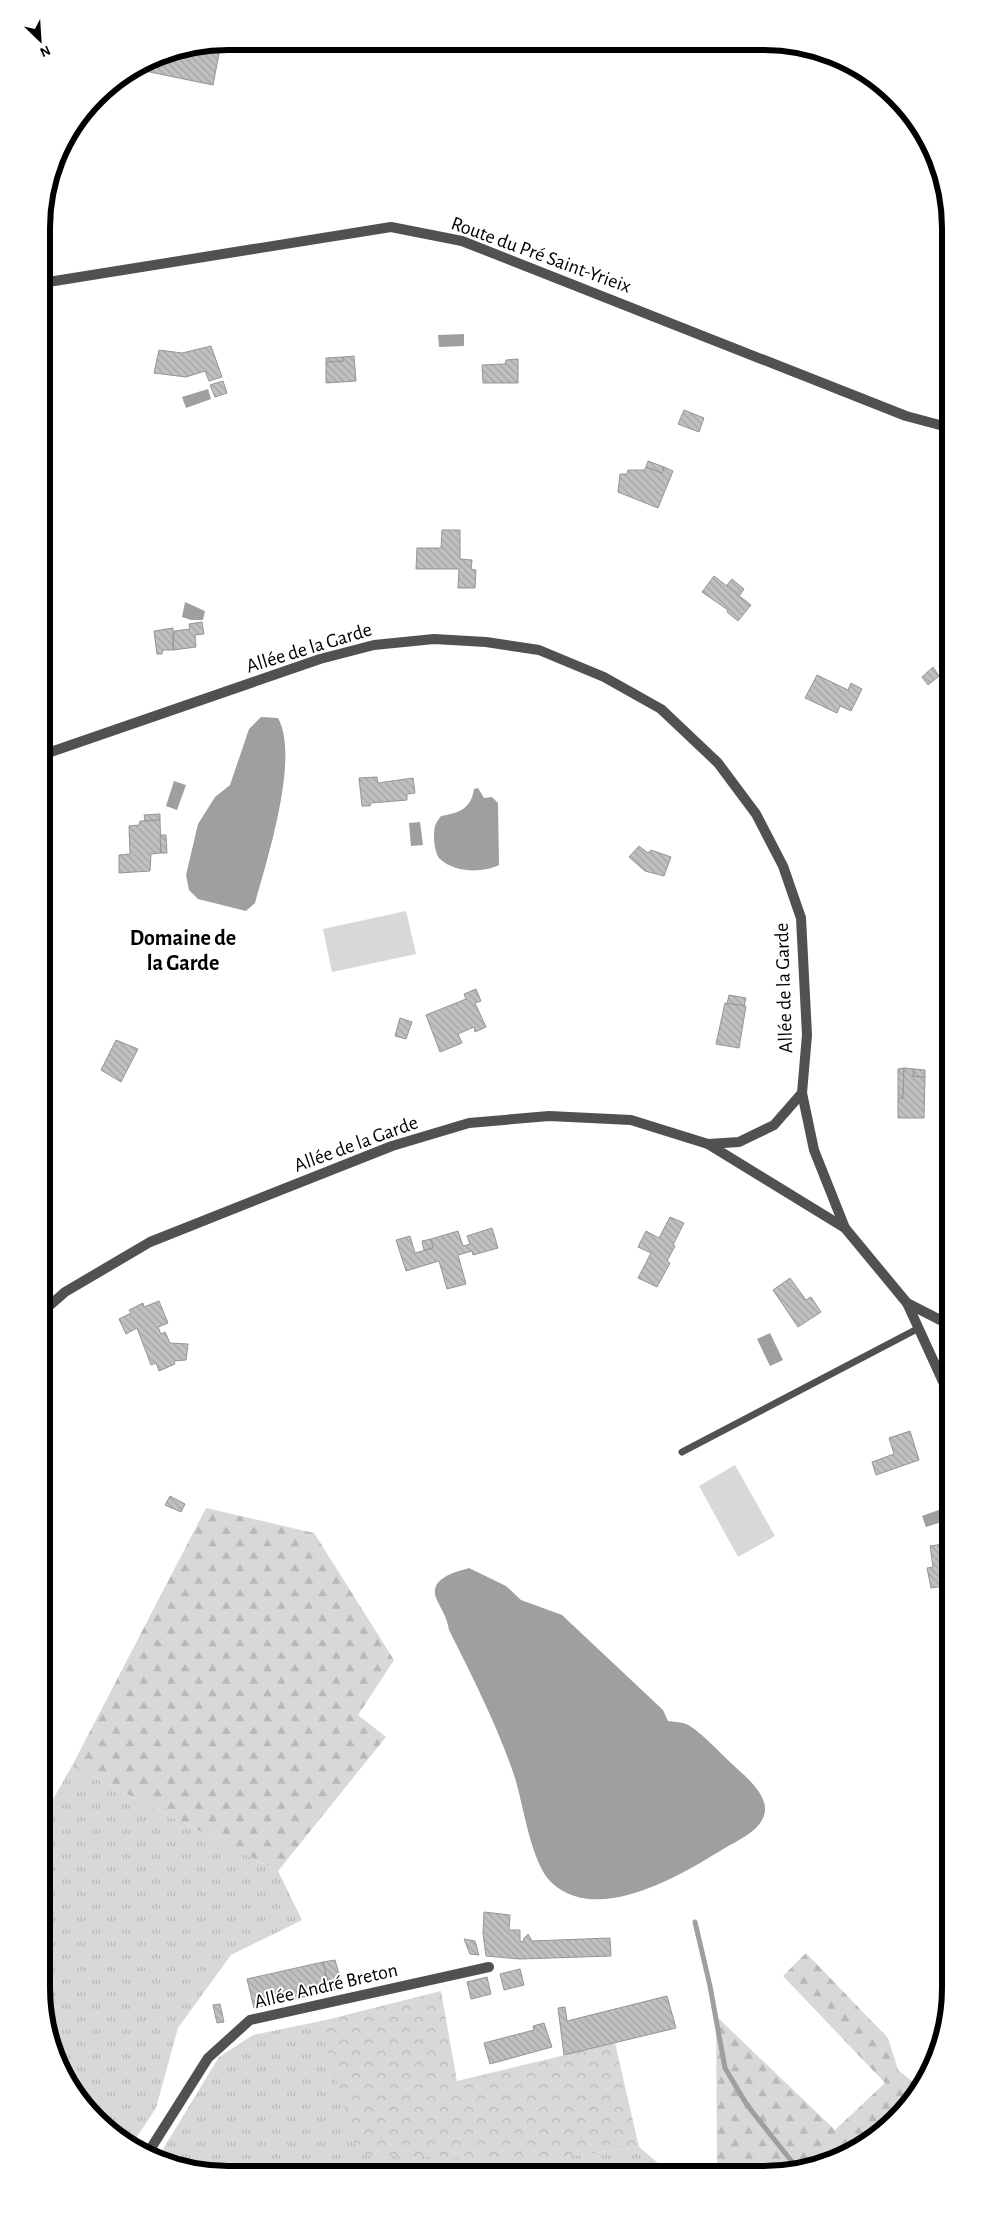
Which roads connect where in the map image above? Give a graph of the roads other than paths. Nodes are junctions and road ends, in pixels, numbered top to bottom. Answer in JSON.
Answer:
{"nodes":[{"id":1,"x":50,"y":283,"type":"edge"},
{"id":2,"x":942,"y":426,"type":"edge"},
{"id":3,"x":50,"y":752,"type":"edge"},
{"id":4,"x":802,"y":1093,"type":"junction"},
{"id":5,"x":708,"y":1144,"type":"junction"},
{"id":6,"x":845,"y":1228,"type":"junction"},
{"id":7,"x":907,"y":1303,"type":"junction"},
{"id":8,"x":50,"y":1305,"type":"edge"},
{"id":9,"x":942,"y":1321,"type":"edge"},
{"id":10,"x":919,"y":1328,"type":"junction"},
{"id":11,"x":942,"y":1379,"type":"edge"},
{"id":12,"x":682,"y":1452,"type":"dead end"},
{"id":13,"x":489,"y":1967,"type":"dead end"},
{"id":14,"x":151,"y":2149,"type":"edge"}],
"edges":[{"from":1,"to":2,"type":"street","name":"Route du Pré Saint-Yrieix"},
{"from":3,"to":4,"type":"street","name":"Allée de la Garde"},
{"from":4,"to":5,"type":"street","name":"Allée de la Garde"},
{"from":4,"to":6,"type":"street","name":"Allée de la Garde"},
{"from":5,"to":6,"type":"street","name":"Allée de la Garde"},
{"from":5,"to":8,"type":"street","name":"Allée de la Garde"},
{"from":6,"to":7,"type":"street","name":"Allée de la Garde"},
{"from":7,"to":9,"type":"street","name":"Allée de la Garde"},
{"from":7,"to":10,"type":"street"},
{"from":10,"to":11,"type":"street"},
{"from":10,"to":12,"type":"lane"},
{"from":13,"to":14,"type":"street","name":"Allée André Breton"}]}
